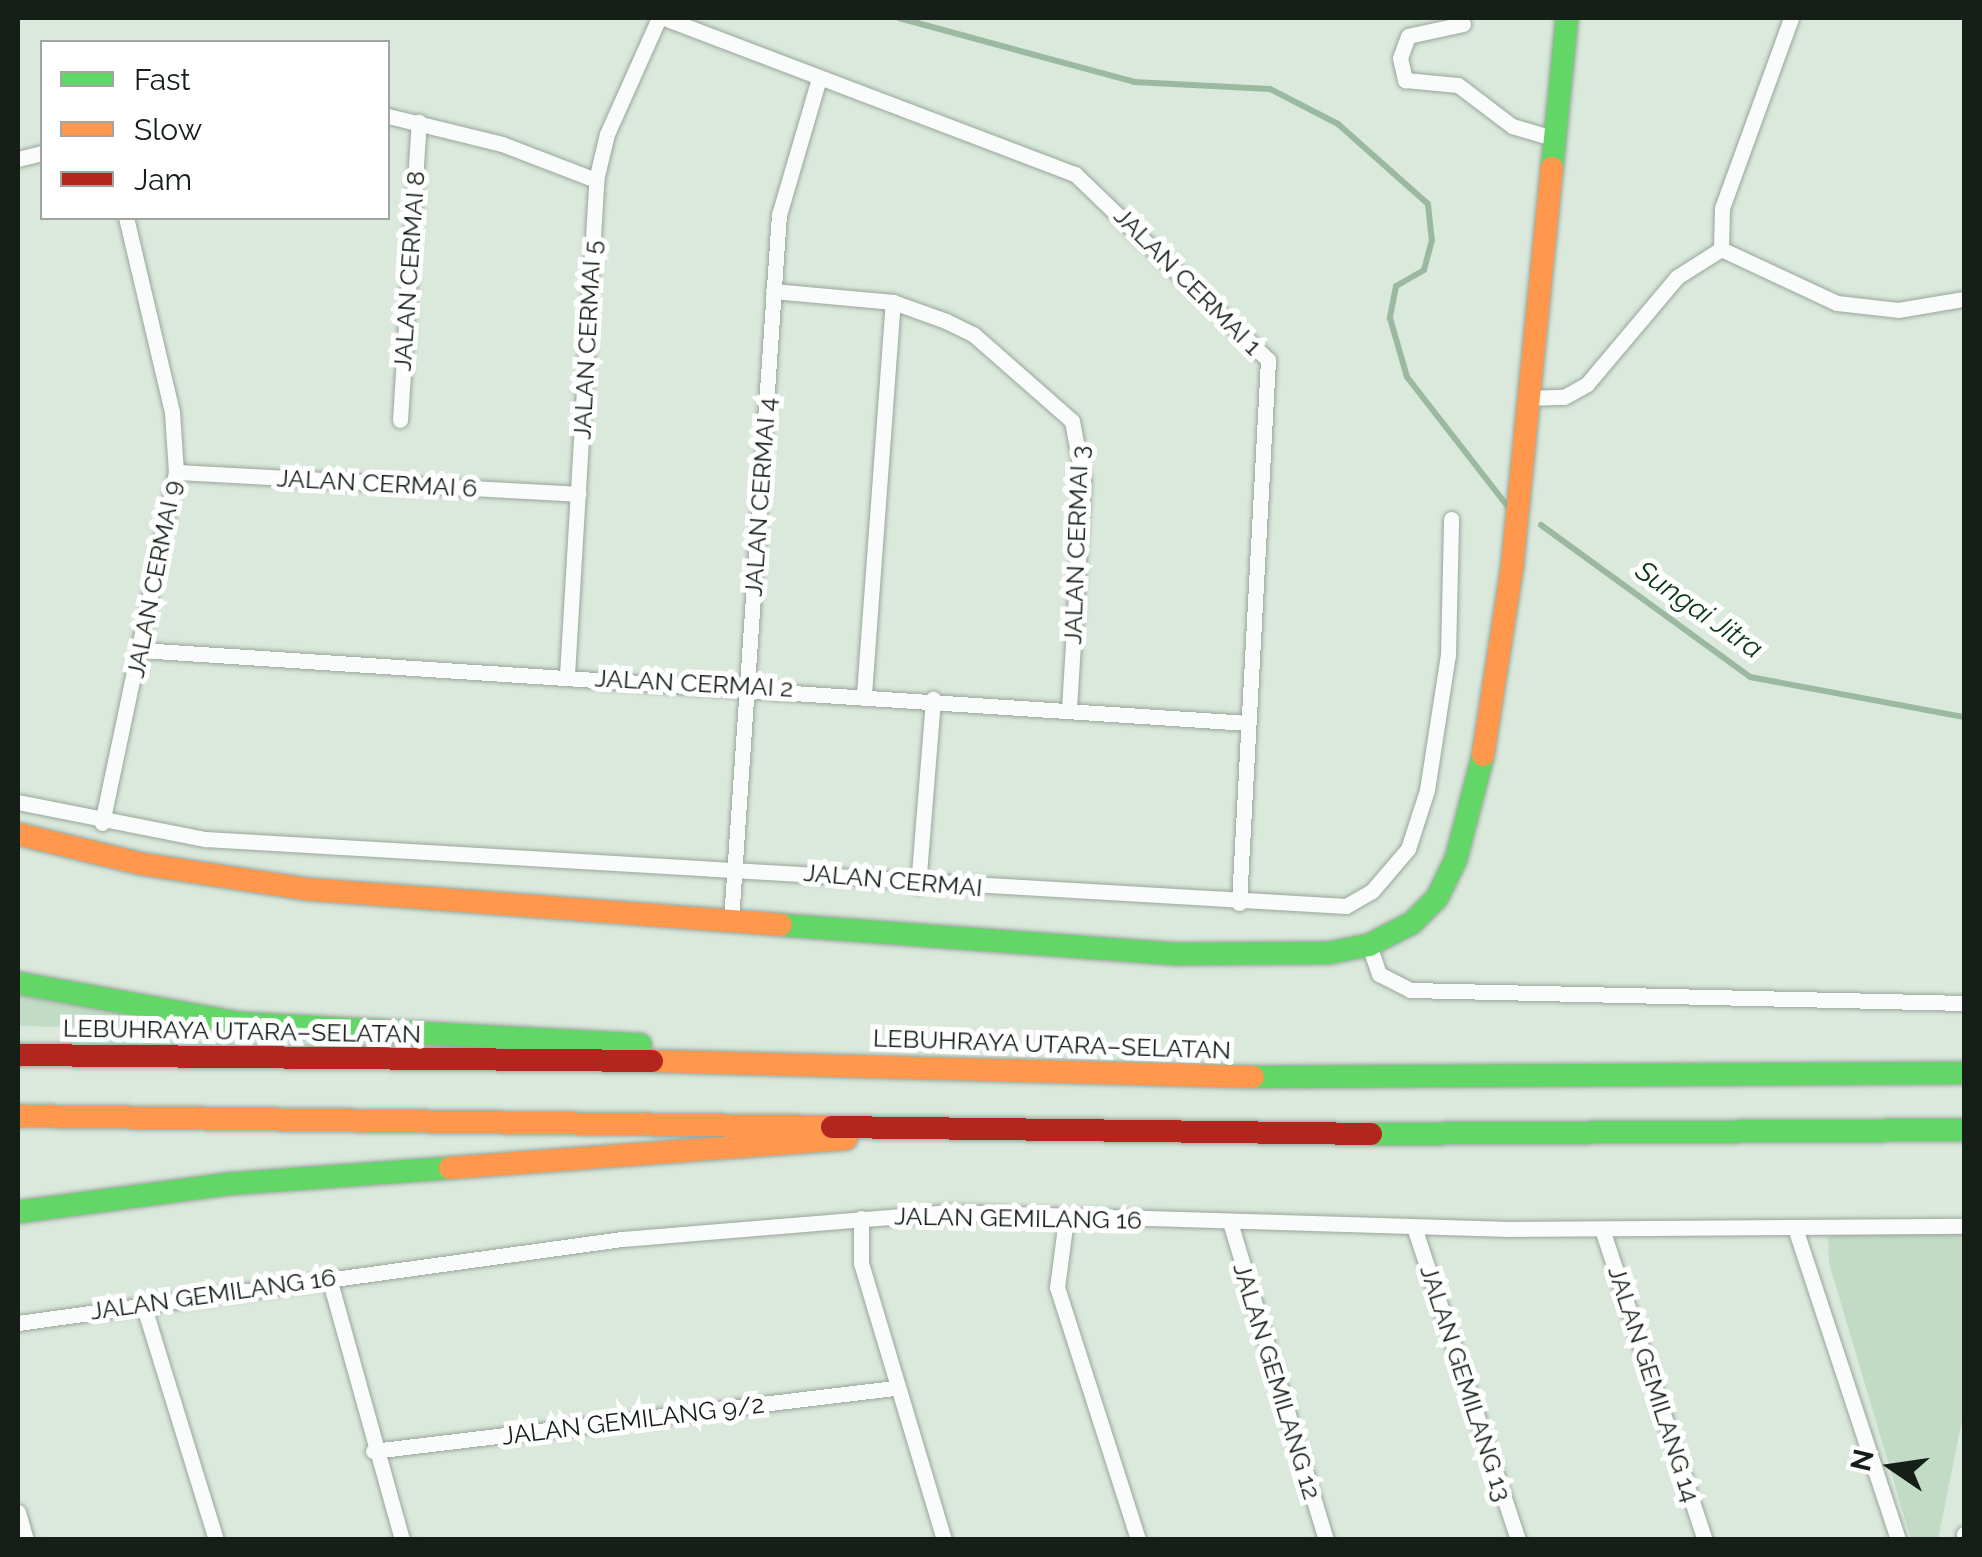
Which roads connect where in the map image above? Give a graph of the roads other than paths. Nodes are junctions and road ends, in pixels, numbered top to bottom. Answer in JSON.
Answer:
{"nodes":[{"id":1,"x":662,"y":18,"type":"edge"},
{"id":2,"x":1567,"y":18,"type":"edge"},
{"id":3,"x":1791,"y":18,"type":"edge"},
{"id":4,"x":1463,"y":24,"type":"dead end"},
{"id":5,"x":819,"y":78,"type":"junction"},
{"id":6,"x":390,"y":116,"type":"edge"},
{"id":7,"x":418,"y":122,"type":"junction"},
{"id":8,"x":1556,"y":139,"type":"junction"},
{"id":9,"x":596,"y":180,"type":"junction"},
{"id":10,"x":126,"y":220,"type":"edge"},
{"id":11,"x":1721,"y":248,"type":"junction"},
{"id":12,"x":774,"y":291,"type":"junction"},
{"id":13,"x":1964,"y":299,"type":"edge"},
{"id":14,"x":893,"y":302,"type":"junction"},
{"id":15,"x":1527,"y":398,"type":"junction"},
{"id":16,"x":400,"y":420,"type":"dead end"},
{"id":17,"x":176,"y":472,"type":"junction"},
{"id":18,"x":578,"y":494,"type":"junction"},
{"id":19,"x":1451,"y":518,"type":"dead end"},
{"id":20,"x":140,"y":650,"type":"junction"},
{"id":21,"x":567,"y":676,"type":"junction"},
{"id":22,"x":747,"y":685,"type":"junction"},
{"id":23,"x":864,"y":694,"type":"junction"},
{"id":24,"x":933,"y":699,"type":"junction"},
{"id":25,"x":1069,"y":709,"type":"junction"},
{"id":26,"x":1247,"y":723,"type":"junction"},
{"id":27,"x":20,"y":803,"type":"edge"},
{"id":28,"x":102,"y":824,"type":"junction"},
{"id":29,"x":18,"y":834,"type":"edge"},
{"id":30,"x":739,"y":864,"type":"junction"},
{"id":31,"x":918,"y":886,"type":"junction"},
{"id":32,"x":1238,"y":902,"type":"junction"},
{"id":33,"x":732,"y":920,"type":"junction"},
{"id":34,"x":1369,"y":945,"type":"junction"},
{"id":35,"x":18,"y":983,"type":"edge"},
{"id":36,"x":1964,"y":1004,"type":"edge"},
{"id":37,"x":18,"y":1055,"type":"edge"},
{"id":38,"x":923,"y":1064,"type":"junction"},
{"id":39,"x":1964,"y":1073,"type":"edge"},
{"id":40,"x":18,"y":1116,"type":"edge"},
{"id":41,"x":908,"y":1129,"type":"junction"},
{"id":42,"x":1964,"y":1130,"type":"edge"},
{"id":43,"x":18,"y":1212,"type":"edge"},
{"id":44,"x":860,"y":1218,"type":"junction"},
{"id":45,"x":1066,"y":1218,"type":"junction"},
{"id":46,"x":1230,"y":1222,"type":"junction"},
{"id":47,"x":1964,"y":1226,"type":"edge"},
{"id":48,"x":1414,"y":1227,"type":"junction"},
{"id":49,"x":1602,"y":1229,"type":"junction"},
{"id":50,"x":1796,"y":1231,"type":"junction"},
{"id":51,"x":329,"y":1278,"type":"junction"},
{"id":52,"x":144,"y":1304,"type":"junction"},
{"id":53,"x":18,"y":1323,"type":"edge"},
{"id":54,"x":894,"y":1388,"type":"junction"},
{"id":55,"x":372,"y":1451,"type":"junction"},
{"id":56,"x":18,"y":1512,"type":"edge"},
{"id":57,"x":26,"y":1540,"type":"edge"},
{"id":58,"x":216,"y":1540,"type":"edge"},
{"id":59,"x":402,"y":1540,"type":"edge"},
{"id":60,"x":944,"y":1540,"type":"edge"},
{"id":61,"x":1138,"y":1540,"type":"edge"},
{"id":62,"x":1326,"y":1540,"type":"edge"},
{"id":63,"x":1518,"y":1540,"type":"edge"},
{"id":64,"x":1706,"y":1540,"type":"edge"},
{"id":65,"x":1898,"y":1540,"type":"edge"}],
"edges":[{"from":1,"to":5,"type":"street","name":"JALAN CERMAI 1"},
{"from":1,"to":9,"type":"street","name":"JALAN CERMAI 5"},
{"from":2,"to":8,"type":"main road"},
{"from":3,"to":11,"type":"street"},
{"from":4,"to":8,"type":"street"},
{"from":5,"to":12,"type":"street","name":"JALAN CERMAI 4"},
{"from":5,"to":26,"type":"street","name":"JALAN CERMAI 1"},
{"from":6,"to":7,"type":"street"},
{"from":7,"to":9,"type":"street"},
{"from":7,"to":16,"type":"street","name":"JALAN CERMAI 8"},
{"from":8,"to":15,"type":"main road"},
{"from":9,"to":18,"type":"street","name":"JALAN CERMAI 5"},
{"from":10,"to":17,"type":"street","name":"JALAN CERMAI 9"},
{"from":11,"to":13,"type":"street"},
{"from":11,"to":15,"type":"street"},
{"from":12,"to":14,"type":"street","name":"JALAN CERMAI 3"},
{"from":12,"to":22,"type":"street","name":"JALAN CERMAI 4"},
{"from":14,"to":23,"type":"street"},
{"from":14,"to":25,"type":"street","name":"JALAN CERMAI 3"},
{"from":15,"to":34,"type":"main road"},
{"from":17,"to":18,"type":"street","name":"JALAN CERMAI 6"},
{"from":17,"to":20,"type":"street","name":"JALAN CERMAI 9"},
{"from":18,"to":21,"type":"street","name":"JALAN CERMAI 5"},
{"from":19,"to":32,"type":"street","name":"JALAN CERMAI"},
{"from":20,"to":21,"type":"street","name":"JALAN CERMAI 2"},
{"from":20,"to":28,"type":"street","name":"JALAN CERMAI 9"},
{"from":21,"to":22,"type":"street","name":"JALAN CERMAI 2"},
{"from":22,"to":23,"type":"street","name":"JALAN CERMAI 2"},
{"from":22,"to":30,"type":"street","name":"JALAN CERMAI 4"},
{"from":23,"to":24,"type":"street","name":"JALAN CERMAI 2"},
{"from":24,"to":25,"type":"street","name":"JALAN CERMAI 2"},
{"from":24,"to":31,"type":"street"},
{"from":25,"to":26,"type":"street","name":"JALAN CERMAI 2"},
{"from":26,"to":32,"type":"street","name":"JALAN CERMAI 1"},
{"from":27,"to":28,"type":"street","name":"JALAN CERMAI"},
{"from":28,"to":30,"type":"street","name":"JALAN CERMAI"},
{"from":29,"to":33,"type":"main road"},
{"from":30,"to":31,"type":"street","name":"JALAN CERMAI"},
{"from":30,"to":33,"type":"street","name":"JALAN CERMAI 4"},
{"from":31,"to":32,"type":"street","name":"JALAN CERMAI"},
{"from":33,"to":34,"type":"main road"},
{"from":34,"to":36,"type":"street"},
{"from":35,"to":38,"type":"main road"},
{"from":37,"to":38,"type":"main road","name":"LEBUHRAYA UTARA–SELATAN"},
{"from":38,"to":39,"type":"main road","name":"LEBUHRAYA UTARA–SELATAN"},
{"from":40,"to":41,"type":"main road"},
{"from":41,"to":42,"type":"main road"},
{"from":41,"to":43,"type":"main road"},
{"from":44,"to":45,"type":"street","name":"JALAN GEMILANG 16"},
{"from":44,"to":51,"type":"street","name":"JALAN GEMILANG 16"},
{"from":44,"to":54,"type":"street"},
{"from":45,"to":46,"type":"street","name":"JALAN GEMILANG 16"},
{"from":45,"to":61,"type":"street"},
{"from":46,"to":48,"type":"street","name":"JALAN GEMILANG 16"},
{"from":46,"to":62,"type":"street","name":"JALAN GEMILANG 12"},
{"from":47,"to":50,"type":"street","name":"JALAN GEMILANG 16"},
{"from":48,"to":49,"type":"street","name":"JALAN GEMILANG 16"},
{"from":48,"to":63,"type":"street","name":"JALAN GEMILANG 13"},
{"from":49,"to":50,"type":"street","name":"JALAN GEMILANG 16"},
{"from":49,"to":64,"type":"street","name":"JALAN GEMILANG 14"},
{"from":50,"to":65,"type":"street"},
{"from":51,"to":52,"type":"street","name":"JALAN GEMILANG 16"},
{"from":51,"to":55,"type":"street"},
{"from":52,"to":53,"type":"street","name":"JALAN GEMILANG 16"},
{"from":52,"to":58,"type":"street"},
{"from":54,"to":55,"type":"street","name":"JALAN GEMILANG 9/2"},
{"from":54,"to":60,"type":"street"},
{"from":55,"to":59,"type":"street"},
{"from":56,"to":57,"type":"street"}]}
